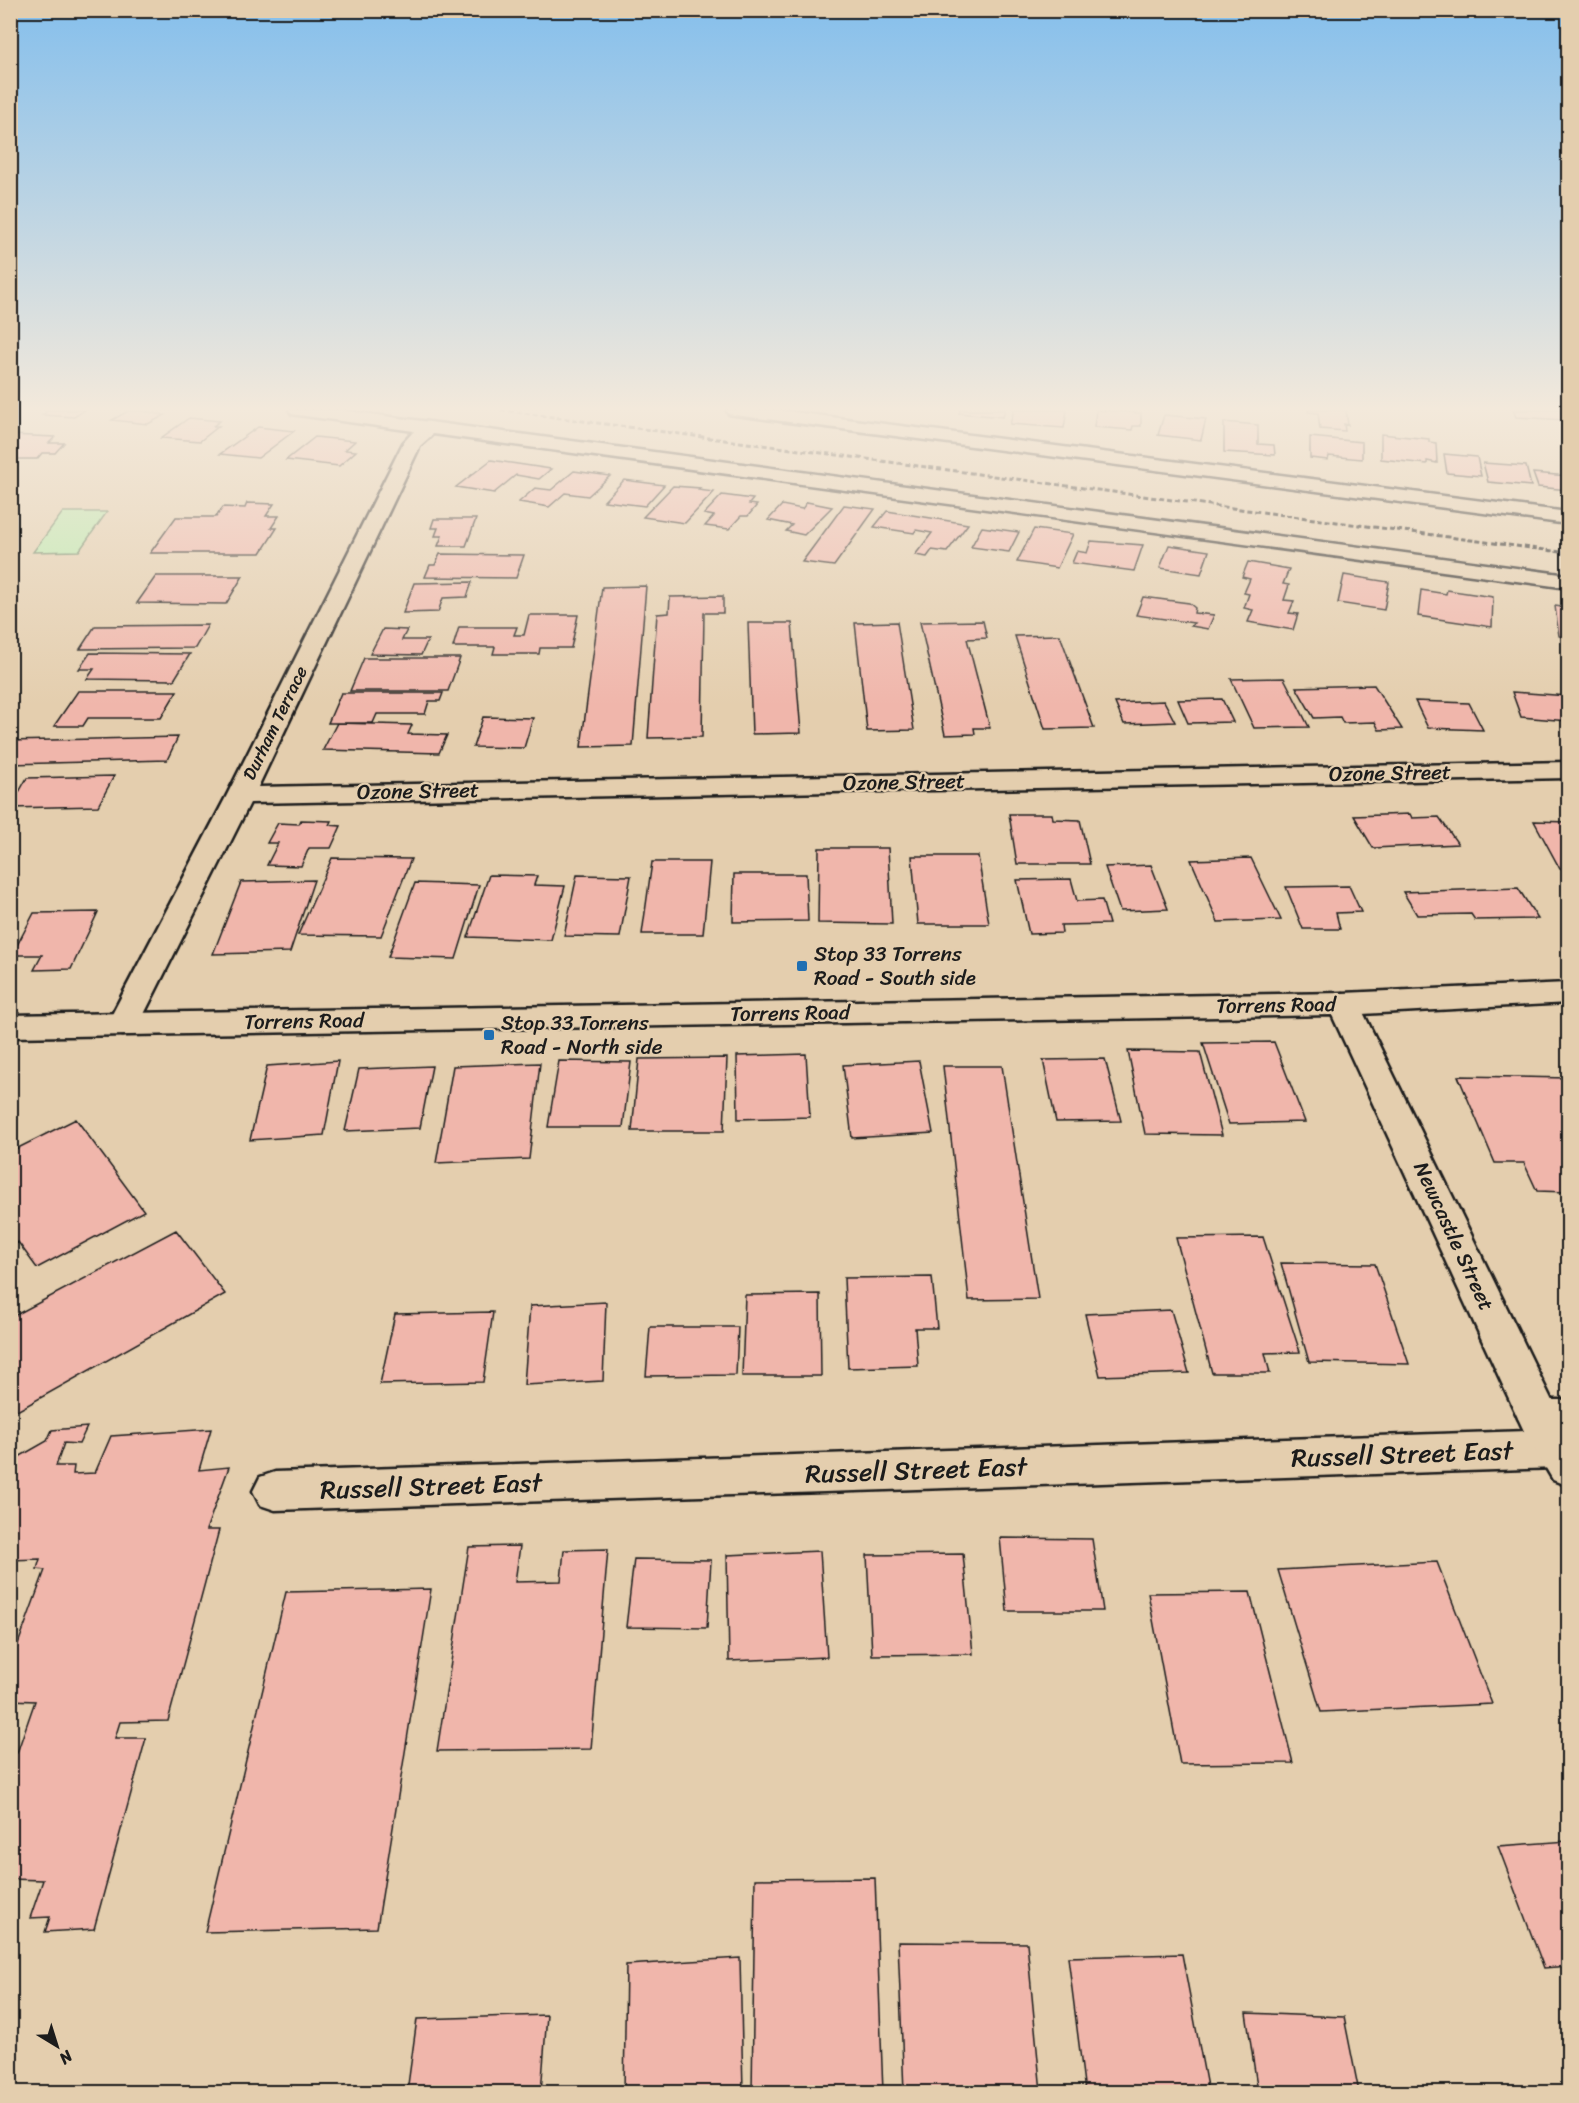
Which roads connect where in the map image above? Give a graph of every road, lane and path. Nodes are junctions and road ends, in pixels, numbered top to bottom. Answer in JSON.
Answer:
{"nodes":[{"id":1,"x":380,"y":508,"type":"edge"},
{"id":2,"x":1026,"y":508,"type":"edge"},
{"id":3,"x":1493,"y":508,"type":"edge"},
{"id":4,"x":1569,"y":518,"type":"edge"},
{"id":5,"x":1569,"y":582,"type":"edge"},
{"id":6,"x":1569,"y":770,"type":"edge"},
{"id":7,"x":240,"y":795,"type":"junction"},
{"id":8,"x":1569,"y":993,"type":"edge"},
{"id":9,"x":1343,"y":1004,"type":"junction"},
{"id":10,"x":123,"y":1024,"type":"junction"},
{"id":11,"x":10,"y":1026,"type":"edge"},
{"id":12,"x":1559,"y":1438,"type":"edge"},
{"id":13,"x":275,"y":1491,"type":"dead end"}],
"edges":[{"from":1,"to":7,"type":"street","name":"Durham Terrace"},
{"from":2,"to":5,"type":"street"},
{"from":3,"to":4,"type":"street"},
{"from":6,"to":7,"type":"street","name":"Ozone Street"},
{"from":7,"to":10,"type":"street","name":"Durham Terrace"},
{"from":8,"to":9,"type":"street","name":"Torrens Road"},
{"from":9,"to":10,"type":"street","name":"Torrens Road"},
{"from":9,"to":12,"type":"street","name":"Newcastle Street"},
{"from":10,"to":11,"type":"street","name":"Torrens Road"},
{"from":12,"to":13,"type":"street","name":"Russell Street East"}]}
